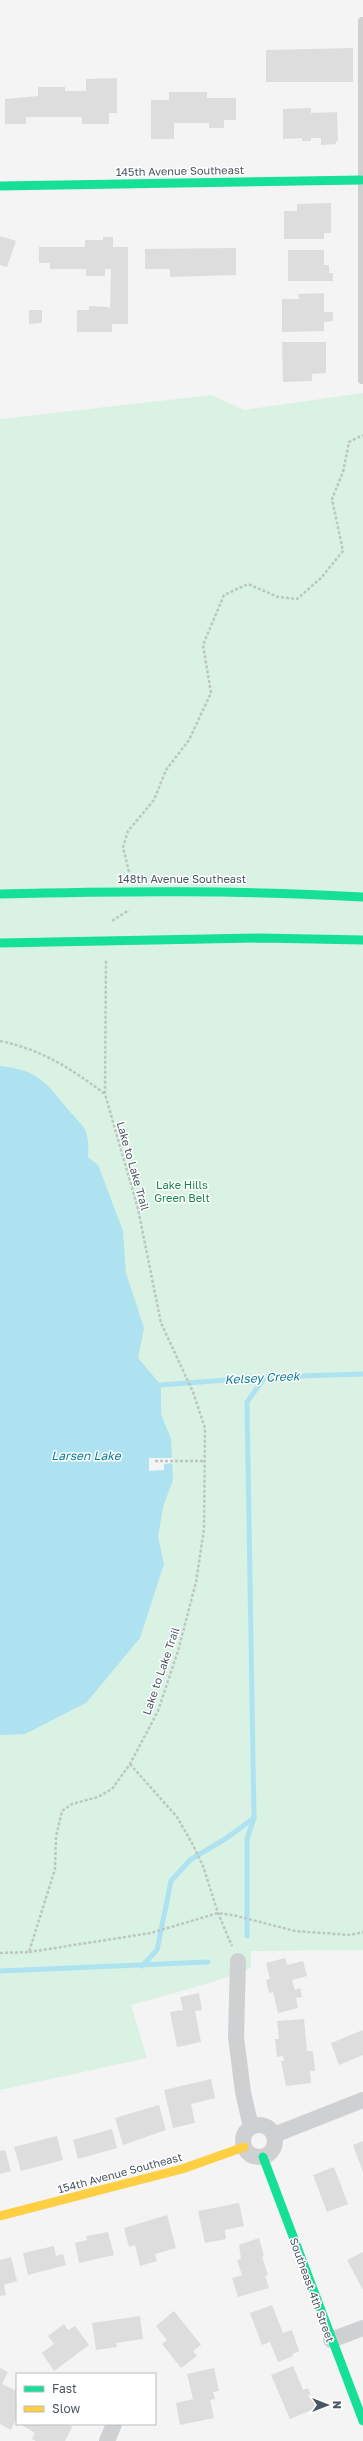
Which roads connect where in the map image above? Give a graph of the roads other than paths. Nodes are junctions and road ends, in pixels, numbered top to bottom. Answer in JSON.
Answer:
{"nodes":[{"id":1,"x":362,"y":20,"type":"dead end"},
{"id":2,"x":361,"y":180,"type":"junction"},
{"id":3,"x":0,"y":186,"type":"edge"},
{"id":4,"x":362,"y":380,"type":"dead end"},
{"id":5,"x":0,"y":894,"type":"edge"},
{"id":6,"x":363,"y":897,"type":"edge"},
{"id":7,"x":363,"y":940,"type":"edge"},
{"id":8,"x":0,"y":943,"type":"edge"},
{"id":9,"x":238,"y":1961,"type":"road end"},
{"id":10,"x":363,"y":2100,"type":"edge"},
{"id":11,"x":251,"y":2127,"type":"junction"},
{"id":12,"x":274,"y":2135,"type":"junction"},
{"id":13,"x":244,"y":2147,"type":"junction"},
{"id":14,"x":263,"y":2157,"type":"junction"},
{"id":15,"x":0,"y":2216,"type":"edge"},
{"id":16,"x":363,"y":2328,"type":"edge"},
{"id":17,"x":331,"y":2340,"type":"junction"},
{"id":18,"x":363,"y":2421,"type":"edge"},
{"id":19,"x":114,"y":2425,"type":"edge"},
{"id":20,"x":107,"y":2441,"type":"edge"}],
"edges":[{"from":1,"to":2,"type":"lane"},
{"from":2,"to":3,"type":"street","name":"145th Avenue Southeast"},
{"from":2,"to":4,"type":"lane"},
{"from":5,"to":6,"type":"street","name":"148th Avenue Southeast"},
{"from":7,"to":8,"type":"street"},
{"from":9,"to":11,"type":"street"},
{"from":10,"to":12,"type":"street"},
{"from":11,"to":12,"type":"street"},
{"from":11,"to":13,"type":"street"},
{"from":12,"to":14,"type":"street"},
{"from":13,"to":14,"type":"street"},
{"from":13,"to":15,"type":"street","name":"154th Avenue Southeast"},
{"from":14,"to":17,"type":"street","name":"Southeast 4th Street"},
{"from":16,"to":17,"type":"street"},
{"from":17,"to":18,"type":"street","name":"Southeast 4th Street"},
{"from":19,"to":20,"type":"street"}]}
